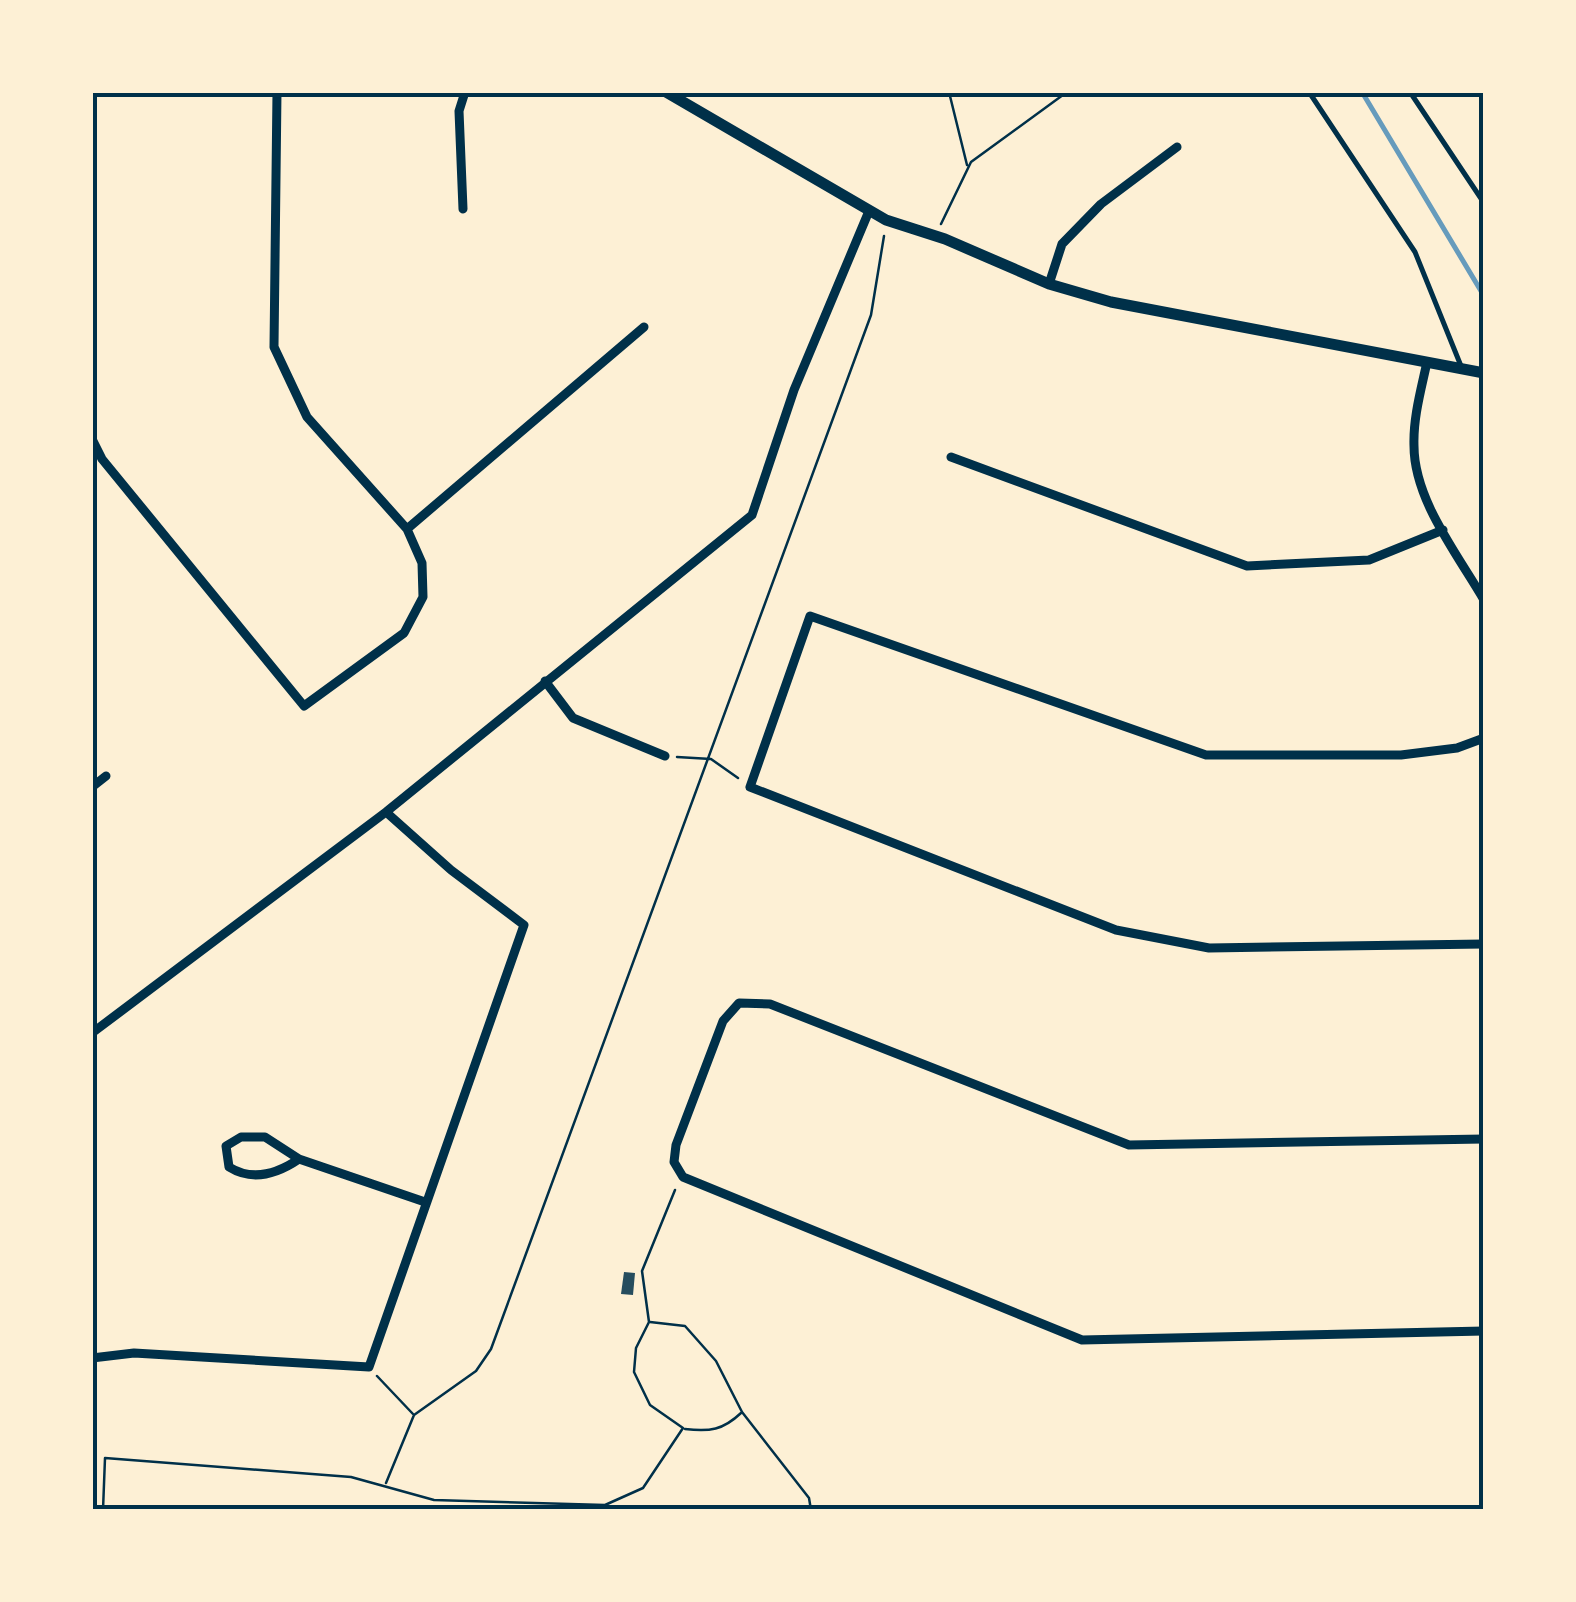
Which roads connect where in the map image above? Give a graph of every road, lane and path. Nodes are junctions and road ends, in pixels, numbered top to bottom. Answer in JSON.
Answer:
{"nodes":[{"id":1,"x":277,"y":92,"type":"edge"},
{"id":2,"x":465,"y":92,"type":"edge"},
{"id":3,"x":666,"y":92,"type":"edge"},
{"id":4,"x":949,"y":92,"type":"edge"},
{"id":5,"x":1067,"y":92,"type":"edge"},
{"id":6,"x":1309,"y":92,"type":"edge"},
{"id":7,"x":1410,"y":92,"type":"edge"},
{"id":8,"x":1177,"y":147,"type":"dead end"},
{"id":9,"x":968,"y":166,"type":"junction"},
{"id":10,"x":1484,"y":203,"type":"edge"},
{"id":11,"x":462,"y":209,"type":"dead end"},
{"id":12,"x":869,"y":211,"type":"junction"},
{"id":13,"x":886,"y":220,"type":"junction"},
{"id":14,"x":936,"y":236,"type":"junction"},
{"id":15,"x":1048,"y":284,"type":"junction"},
{"id":16,"x":644,"y":327,"type":"dead end"},
{"id":17,"x":1427,"y":362,"type":"junction"},
{"id":18,"x":1462,"y":369,"type":"junction"},
{"id":19,"x":1484,"y":374,"type":"edge"},
{"id":20,"x":92,"y":439,"type":"edge"},
{"id":21,"x":951,"y":456,"type":"dead end"},
{"id":22,"x":407,"y":529,"type":"junction"},
{"id":23,"x":1443,"y":530,"type":"junction"},
{"id":24,"x":1484,"y":600,"type":"edge"},
{"id":25,"x":545,"y":682,"type":"junction"},
{"id":26,"x":1484,"y":738,"type":"edge"},
{"id":27,"x":665,"y":756,"type":"joint"},
{"id":28,"x":710,"y":759,"type":"junction"},
{"id":29,"x":106,"y":776,"type":"dead end"},
{"id":30,"x":92,"y":787,"type":"edge"},
{"id":31,"x":750,"y":787,"type":"junction"},
{"id":32,"x":386,"y":812,"type":"junction"},
{"id":33,"x":1484,"y":944,"type":"edge"},
{"id":34,"x":92,"y":1033,"type":"edge"},
{"id":35,"x":1484,"y":1139,"type":"edge"},
{"id":36,"x":299,"y":1159,"type":"junction"},
{"id":37,"x":683,"y":1177,"type":"junction"},
{"id":38,"x":424,"y":1202,"type":"junction"},
{"id":39,"x":649,"y":1322,"type":"junction"},
{"id":40,"x":1484,"y":1331,"type":"edge"},
{"id":41,"x":92,"y":1358,"type":"edge"},
{"id":42,"x":370,"y":1367,"type":"junction"},
{"id":43,"x":742,"y":1412,"type":"junction"},
{"id":44,"x":414,"y":1415,"type":"junction"},
{"id":45,"x":683,"y":1428,"type":"junction"},
{"id":46,"x":386,"y":1484,"type":"junction"},
{"id":47,"x":553,"y":1507,"type":"edge"},
{"id":48,"x":103,"y":1510,"type":"edge"},
{"id":49,"x":811,"y":1510,"type":"edge"}],
"edges":[{"from":1,"to":22,"type":"street"},
{"from":2,"to":11,"type":"street"},
{"from":3,"to":12,"type":"street"},
{"from":4,"to":9,"type":"path"},
{"from":5,"to":9,"type":"path"},
{"from":6,"to":18,"type":"lane"},
{"from":7,"to":10,"type":"lane"},
{"from":8,"to":15,"type":"street"},
{"from":9,"to":14,"type":"path"},
{"from":12,"to":13,"type":"street"},
{"from":12,"to":25,"type":"street"},
{"from":13,"to":14,"type":"street"},
{"from":13,"to":28,"type":"path"},
{"from":14,"to":15,"type":"street"},
{"from":15,"to":17,"type":"street"},
{"from":16,"to":22,"type":"street"},
{"from":17,"to":18,"type":"street"},
{"from":17,"to":23,"type":"street"},
{"from":18,"to":19,"type":"street"},
{"from":20,"to":22,"type":"street"},
{"from":21,"to":23,"type":"street"},
{"from":23,"to":24,"type":"street"},
{"from":25,"to":27,"type":"street"},
{"from":25,"to":32,"type":"street"},
{"from":26,"to":31,"type":"street"},
{"from":27,"to":28,"type":"path"},
{"from":28,"to":31,"type":"path"},
{"from":28,"to":44,"type":"path"},
{"from":29,"to":30,"type":"street"},
{"from":31,"to":33,"type":"street"},
{"from":32,"to":34,"type":"street"},
{"from":32,"to":38,"type":"street"},
{"from":35,"to":37,"type":"street"},
{"from":36,"to":36,"type":"street"},
{"from":36,"to":38,"type":"street"},
{"from":37,"to":39,"type":"path"},
{"from":37,"to":40,"type":"street"},
{"from":38,"to":42,"type":"street"},
{"from":39,"to":43,"type":"path"},
{"from":39,"to":45,"type":"path"},
{"from":41,"to":42,"type":"street"},
{"from":42,"to":44,"type":"path"},
{"from":43,"to":45,"type":"path"},
{"from":43,"to":49,"type":"path"},
{"from":44,"to":46,"type":"path"},
{"from":45,"to":47,"type":"path"},
{"from":46,"to":47,"type":"path"},
{"from":46,"to":48,"type":"path"}]}
